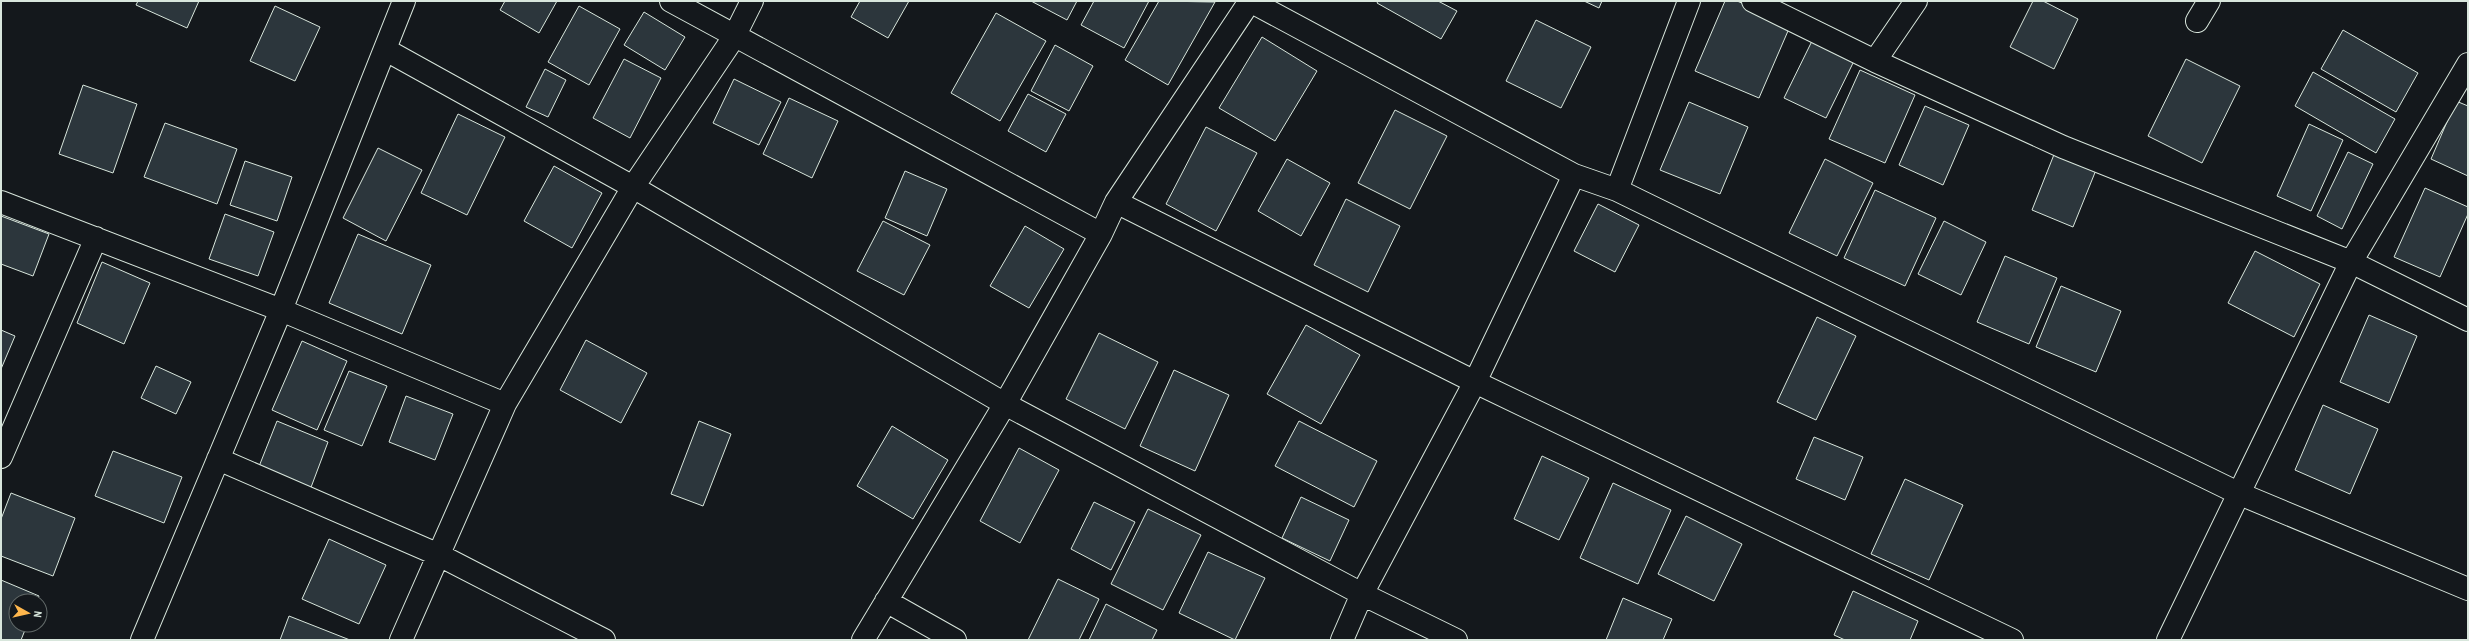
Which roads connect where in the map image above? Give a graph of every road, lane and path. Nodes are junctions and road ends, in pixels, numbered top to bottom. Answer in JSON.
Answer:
{"nodes":[{"id":1,"x":404,"y":1,"type":"edge"},
{"id":2,"x":671,"y":1,"type":"edge"},
{"id":3,"x":752,"y":1,"type":"edge"},
{"id":4,"x":1250,"y":1,"type":"edge"},
{"id":5,"x":1689,"y":1,"type":"edge"},
{"id":6,"x":1753,"y":1,"type":"edge"},
{"id":7,"x":1916,"y":1,"type":"edge"},
{"id":8,"x":2209,"y":1,"type":"edge"},
{"id":9,"x":2197,"y":21,"type":"dead end"},
{"id":10,"x":734,"y":37,"type":"junction"},
{"id":11,"x":386,"y":50,"type":"junction"},
{"id":12,"x":1875,"y":61,"type":"junction"},
{"id":13,"x":2468,"y":64,"type":"edge"},
{"id":14,"x":1574,"y":175,"type":"junction"},
{"id":15,"x":633,"y":187,"type":"junction"},
{"id":16,"x":1617,"y":190,"type":"junction"},
{"id":17,"x":1,"y":202,"type":"edge"},
{"id":18,"x":1116,"y":202,"type":"junction"},
{"id":19,"x":1101,"y":234,"type":"junction"},
{"id":20,"x":96,"y":238,"type":"junction"},
{"id":21,"x":2351,"y":262,"type":"junction"},
{"id":22,"x":281,"y":310,"type":"junction"},
{"id":23,"x":2468,"y":320,"type":"edge"},
{"id":24,"x":1475,"y":382,"type":"junction"},
{"id":25,"x":505,"y":404,"type":"junction"},
{"id":26,"x":1005,"y":404,"type":"junction"},
{"id":27,"x":1,"y":457,"type":"edge"},
{"id":28,"x":218,"y":459,"type":"junction"},
{"id":29,"x":2240,"y":494,"type":"junction"},
{"id":30,"x":439,"y":555,"type":"junction"},
{"id":31,"x":2468,"y":590,"type":"edge"},
{"id":32,"x":1362,"y":594,"type":"junction"},
{"id":33,"x":886,"y":601,"type":"junction"},
{"id":34,"x":142,"y":640,"type":"edge"},
{"id":35,"x":401,"y":640,"type":"edge"},
{"id":36,"x":604,"y":640,"type":"edge"},
{"id":37,"x":863,"y":640,"type":"edge"},
{"id":38,"x":955,"y":640,"type":"edge"},
{"id":39,"x":1342,"y":640,"type":"edge"},
{"id":40,"x":1456,"y":640,"type":"edge"},
{"id":41,"x":2012,"y":640,"type":"edge"},
{"id":42,"x":2168,"y":640,"type":"edge"}],
"edges":[{"from":1,"to":11,"type":"street"},
{"from":2,"to":10,"type":"street"},
{"from":3,"to":10,"type":"street"},
{"from":4,"to":14,"type":"street"},
{"from":4,"to":18,"type":"street"},
{"from":5,"to":16,"type":"street"},
{"from":6,"to":12,"type":"street"},
{"from":7,"to":12,"type":"street"},
{"from":8,"to":9,"type":"street"},
{"from":10,"to":15,"type":"street"},
{"from":10,"to":19,"type":"street"},
{"from":11,"to":15,"type":"street"},
{"from":11,"to":22,"type":"street"},
{"from":12,"to":21,"type":"street"},
{"from":13,"to":21,"type":"street"},
{"from":14,"to":16,"type":"street"},
{"from":14,"to":24,"type":"street"},
{"from":15,"to":25,"type":"street"},
{"from":15,"to":26,"type":"street"},
{"from":16,"to":29,"type":"street"},
{"from":17,"to":20,"type":"street"},
{"from":18,"to":19,"type":"street"},
{"from":18,"to":24,"type":"street"},
{"from":19,"to":26,"type":"street"},
{"from":20,"to":22,"type":"street"},
{"from":20,"to":27,"type":"street"},
{"from":21,"to":23,"type":"street"},
{"from":21,"to":29,"type":"street"},
{"from":22,"to":25,"type":"street"},
{"from":22,"to":28,"type":"street"},
{"from":24,"to":32,"type":"street"},
{"from":24,"to":41,"type":"street"},
{"from":25,"to":30,"type":"street"},
{"from":26,"to":32,"type":"street"},
{"from":26,"to":33,"type":"street"},
{"from":28,"to":30,"type":"street"},
{"from":28,"to":34,"type":"street"},
{"from":29,"to":31,"type":"street"},
{"from":29,"to":42,"type":"street"},
{"from":30,"to":35,"type":"street"},
{"from":30,"to":36,"type":"street"},
{"from":32,"to":39,"type":"street"},
{"from":32,"to":40,"type":"street"},
{"from":33,"to":37,"type":"street"},
{"from":33,"to":38,"type":"street"}]}
